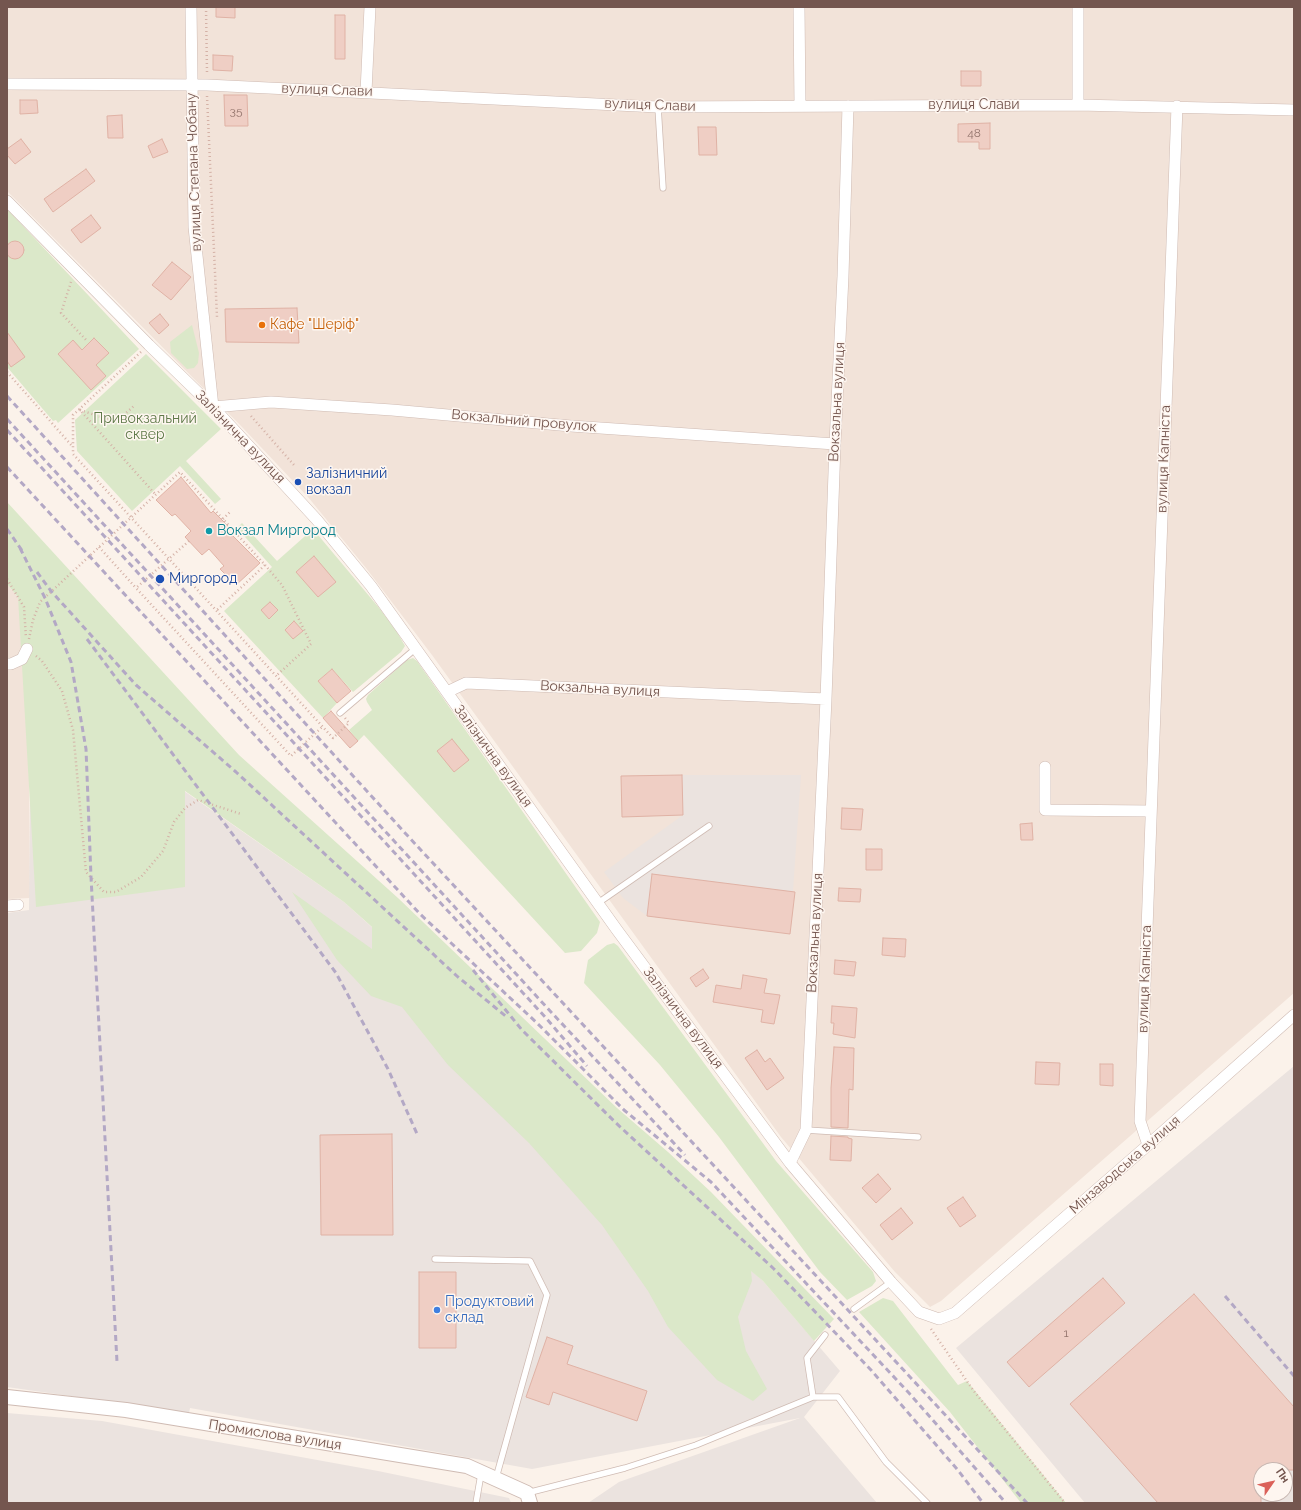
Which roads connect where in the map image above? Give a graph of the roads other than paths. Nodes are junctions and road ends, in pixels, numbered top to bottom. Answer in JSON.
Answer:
{"nodes":[{"id":1,"x":191,"y":7,"type":"edge"},
{"id":2,"x":370,"y":7,"type":"edge"},
{"id":3,"x":799,"y":7,"type":"edge"},
{"id":4,"x":1078,"y":7,"type":"edge"},
{"id":5,"x":7,"y":84,"type":"edge"},
{"id":6,"x":192,"y":85,"type":"junction"},
{"id":7,"x":366,"y":92,"type":"junction"},
{"id":8,"x":1078,"y":105,"type":"junction"},
{"id":9,"x":800,"y":106,"type":"junction"},
{"id":10,"x":848,"y":106,"type":"junction"},
{"id":11,"x":1177,"y":106,"type":"junction"},
{"id":12,"x":658,"y":107,"type":"junction"},
{"id":13,"x":1294,"y":110,"type":"edge"},
{"id":14,"x":663,"y":188,"type":"dead end"},
{"id":15,"x":7,"y":200,"type":"edge"},
{"id":16,"x":213,"y":407,"type":"junction"},
{"id":17,"x":835,"y":444,"type":"junction"},
{"id":18,"x":27,"y":649,"type":"road end"},
{"id":19,"x":415,"y":649,"type":"junction"},
{"id":20,"x":7,"y":664,"type":"edge"},
{"id":21,"x":447,"y":692,"type":"junction"},
{"id":22,"x":826,"y":699,"type":"junction"},
{"id":23,"x":340,"y":713,"type":"road end"},
{"id":24,"x":1045,"y":767,"type":"dead end"},
{"id":25,"x":1151,"y":811,"type":"junction"},
{"id":26,"x":709,"y":826,"type":"dead end"},
{"id":27,"x":598,"y":903,"type":"junction"},
{"id":28,"x":1294,"y":1015,"type":"edge"},
{"id":29,"x":806,"y":1130,"type":"junction"},
{"id":30,"x":918,"y":1137,"type":"dead end"},
{"id":31,"x":1148,"y":1145,"type":"junction"},
{"id":32,"x":790,"y":1163,"type":"junction"},
{"id":33,"x":435,"y":1259,"type":"dead end"},
{"id":34,"x":891,"y":1282,"type":"junction"},
{"id":35,"x":854,"y":1309,"type":"dead end"},
{"id":36,"x":955,"y":1313,"type":"joint"},
{"id":37,"x":825,"y":1336,"type":"dead end"},
{"id":38,"x":7,"y":1397,"type":"edge"},
{"id":39,"x":813,"y":1397,"type":"junction"},
{"id":40,"x":481,"y":1473,"type":"junction"},
{"id":41,"x":495,"y":1479,"type":"junction"},
{"id":42,"x":529,"y":1498,"type":"edge"},
{"id":43,"x":476,"y":1503,"type":"edge"},
{"id":44,"x":927,"y":1503,"type":"edge"}],
"edges":[{"from":1,"to":6,"type":"street","name":"вулиця Степана Чобану"},
{"from":2,"to":7,"type":"street"},
{"from":3,"to":9,"type":"street"},
{"from":4,"to":8,"type":"street"},
{"from":5,"to":6,"type":"street","name":"вулиця Слави"},
{"from":6,"to":7,"type":"street","name":"вулиця Слави"},
{"from":6,"to":16,"type":"street","name":"вулиця Степана Чобану"},
{"from":7,"to":12,"type":"street","name":"вулиця Слави"},
{"from":8,"to":10,"type":"street","name":"вулиця Слави"},
{"from":8,"to":11,"type":"street","name":"вулиця Слави"},
{"from":9,"to":10,"type":"street","name":"вулиця Слави"},
{"from":9,"to":12,"type":"street","name":"вулиця Слави"},
{"from":10,"to":17,"type":"street","name":"Вокзальна вулиця"},
{"from":11,"to":13,"type":"street","name":"вулиця Слави"},
{"from":11,"to":25,"type":"street","name":"вулиця Капніста"},
{"from":12,"to":14,"type":"lane"},
{"from":15,"to":16,"type":"street","name":"Залізнична вулиця"},
{"from":16,"to":17,"type":"street","name":"Вокзальний провулок"},
{"from":16,"to":19,"type":"street","name":"Залізнична вулиця"},
{"from":17,"to":22,"type":"street","name":"Вокзальна вулиця"},
{"from":18,"to":20,"type":"street"},
{"from":19,"to":21,"type":"street","name":"Залізнична вулиця"},
{"from":19,"to":23,"type":"lane"},
{"from":21,"to":22,"type":"street","name":"Вокзальна вулиця"},
{"from":21,"to":27,"type":"street","name":"Залізнична вулиця"},
{"from":22,"to":29,"type":"street","name":"Вокзальна вулиця"},
{"from":24,"to":25,"type":"street"},
{"from":25,"to":31,"type":"street","name":"вулиця Капніста"},
{"from":26,"to":27,"type":"lane"},
{"from":27,"to":32,"type":"street","name":"Залізнична вулиця"},
{"from":28,"to":31,"type":"street","name":"Мінзаводська вулиця"},
{"from":29,"to":30,"type":"lane"},
{"from":29,"to":32,"type":"street","name":"Вокзальна вулиця"},
{"from":31,"to":36,"type":"street","name":"Мінзаводська вулиця"},
{"from":32,"to":34,"type":"street","name":"Залізнична вулиця"},
{"from":33,"to":41,"type":"lane"},
{"from":34,"to":35,"type":"lane"},
{"from":34,"to":36,"type":"street","name":"Залізнична вулиця"},
{"from":37,"to":39,"type":"lane"},
{"from":38,"to":40,"type":"street","name":"Промислова вулиця"},
{"from":39,"to":42,"type":"lane"},
{"from":39,"to":44,"type":"lane"},
{"from":40,"to":41,"type":"street","name":"Промислова вулиця"},
{"from":40,"to":43,"type":"lane"},
{"from":41,"to":42,"type":"street","name":"Промислова вулиця"}]}
